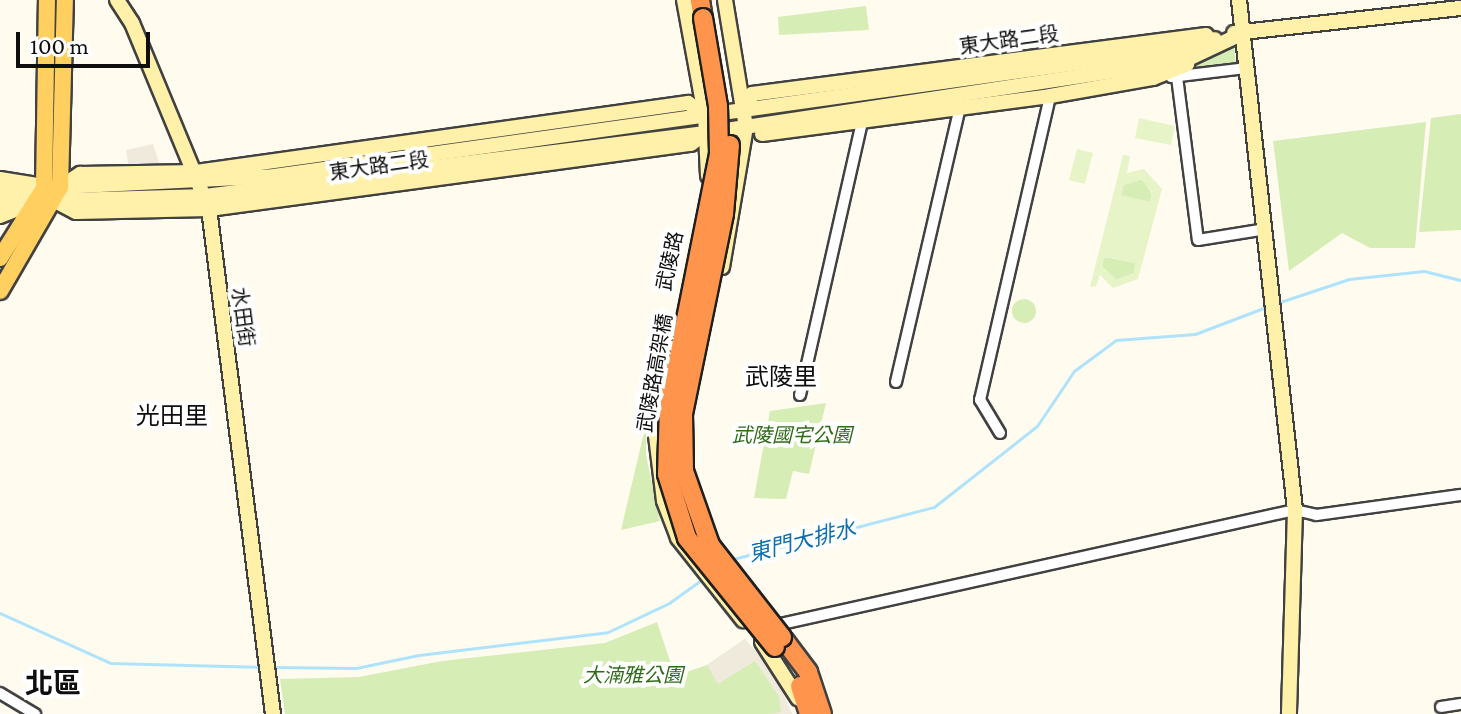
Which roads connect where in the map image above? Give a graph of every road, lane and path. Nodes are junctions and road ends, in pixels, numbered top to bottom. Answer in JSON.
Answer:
{"nodes":[{"id":1,"x":47,"y":0,"type":"edge"},
{"id":2,"x":65,"y":0,"type":"edge"},
{"id":3,"x":117,"y":0,"type":"edge"},
{"id":4,"x":684,"y":0,"type":"edge"},
{"id":5,"x":725,"y":0,"type":"edge"},
{"id":6,"x":1239,"y":0,"type":"edge"},
{"id":7,"x":705,"y":8,"type":"edge"},
{"id":8,"x":1461,"y":8,"type":"edge"},
{"id":9,"x":1243,"y":33,"type":"junction"},
{"id":10,"x":1247,"y":68,"type":"junction"},
{"id":11,"x":1177,"y":77,"type":"junction"},
{"id":12,"x":1153,"y":78,"type":"junction"},
{"id":13,"x":1050,"y":96,"type":"junction"},
{"id":14,"x":960,"y":108,"type":"junction"},
{"id":15,"x":744,"y":110,"type":"junction"},
{"id":16,"x":705,"y":114,"type":"junction"},
{"id":17,"x":862,"y":122,"type":"junction"},
{"id":18,"x":746,"y":127,"type":"junction"},
{"id":19,"x":705,"y":133,"type":"junction"},
{"id":20,"x":0,"y":179,"type":"edge"},
{"id":21,"x":0,"y":190,"type":"edge"},
{"id":22,"x":203,"y":190,"type":"junction"},
{"id":23,"x":49,"y":194,"type":"junction"},
{"id":24,"x":0,"y":202,"type":"edge"},
{"id":25,"x":0,"y":216,"type":"edge"},
{"id":26,"x":1266,"y":229,"type":"junction"},
{"id":27,"x":0,"y":258,"type":"edge"},
{"id":28,"x":721,"y":271,"type":"junction"},
{"id":29,"x":689,"y":274,"type":"junction"},
{"id":30,"x":0,"y":291,"type":"edge"},
{"id":31,"x":697,"y":311,"type":"junction"},
{"id":32,"x":896,"y":382,"type":"dead end"},
{"id":33,"x":800,"y":395,"type":"dead end"},
{"id":34,"x":1000,"y":433,"type":"dead end"},
{"id":35,"x":1461,"y":495,"type":"edge"},
{"id":36,"x":1295,"y":510,"type":"junction"},
{"id":37,"x":712,"y":530,"type":"junction"},
{"id":38,"x":682,"y":541,"type":"junction"},
{"id":39,"x":710,"y":560,"type":"junction"},
{"id":40,"x":731,"y":586,"type":"junction"},
{"id":41,"x":772,"y":635,"type":"junction"},
{"id":42,"x":0,"y":693,"type":"edge"},
{"id":43,"x":1461,"y":704,"type":"edge"},
{"id":44,"x":1441,"y":707,"type":"dead end"},
{"id":45,"x":35,"y":714,"type":"edge"},
{"id":46,"x":273,"y":714,"type":"edge"},
{"id":47,"x":802,"y":714,"type":"edge"},
{"id":48,"x":809,"y":714,"type":"edge"},
{"id":49,"x":825,"y":714,"type":"edge"},
{"id":50,"x":1289,"y":714,"type":"edge"}],
"edges":[{"from":1,"to":23,"type":"main road"},
{"from":2,"to":23,"type":"main road"},
{"from":3,"to":22,"type":"street","name":"水田街"},
{"from":4,"to":16,"type":"street","name":"武陵路"},
{"from":5,"to":15,"type":"street"},
{"from":6,"to":9,"type":"street"},
{"from":7,"to":41,"type":"highway","name":"武陵路高架橋","bridge":true},
{"from":8,"to":9,"type":"street","name":"東大路二段"},
{"from":9,"to":10,"type":"street"},
{"from":9,"to":12,"type":"street","name":"東大路二段"},
{"from":9,"to":15,"type":"street","name":"東大路二段"},
{"from":9,"to":18,"type":"street","name":"東大路二段"},
{"from":10,"to":11,"type":"street","name":"東大路二段"},
{"from":10,"to":26,"type":"street"},
{"from":11,"to":12,"type":"street","name":"東大路二段"},
{"from":11,"to":26,"type":"street"},
{"from":12,"to":13,"type":"street","name":"東大路二段"},
{"from":13,"to":14,"type":"street","name":"東大路二段"},
{"from":13,"to":34,"type":"street"},
{"from":14,"to":17,"type":"street","name":"東大路二段"},
{"from":14,"to":32,"type":"street"},
{"from":15,"to":16,"type":"street","name":"東大路二段"},
{"from":15,"to":18,"type":"street"},
{"from":16,"to":19,"type":"street","name":"武陵路"},
{"from":16,"to":22,"type":"street","name":"東大路二段"},
{"from":17,"to":18,"type":"street","name":"東大路二段"},
{"from":17,"to":33,"type":"street"},
{"from":18,"to":19,"type":"street","name":"東大路二段"},
{"from":18,"to":28,"type":"street"},
{"from":19,"to":22,"type":"street","name":"東大路二段"},
{"from":19,"to":29,"type":"street","name":"武陵路"},
{"from":20,"to":23,"type":"street","name":"東大路二段"},
{"from":21,"to":23,"type":"street","name":"東大路二段"},
{"from":22,"to":23,"type":"street","name":"東大路二段"},
{"from":22,"to":23,"type":"street","name":"東大路二段"},
{"from":22,"to":46,"type":"street","name":"水田街"},
{"from":23,"to":24,"type":"street","name":"東大路二段"},
{"from":23,"to":25,"type":"street","name":"東大路二段"},
{"from":23,"to":27,"type":"main road"},
{"from":23,"to":30,"type":"main road"},
{"from":26,"to":36,"type":"street"},
{"from":28,"to":31,"type":"highway"},
{"from":28,"to":37,"type":"street"},
{"from":29,"to":31,"type":"highway"},
{"from":29,"to":38,"type":"street","name":"武陵路"},
{"from":31,"to":41,"type":"highway","bridge":true},
{"from":35,"to":36,"type":"street"},
{"from":36,"to":41,"type":"street"},
{"from":36,"to":50,"type":"street"},
{"from":37,"to":38,"type":"street"},
{"from":37,"to":39,"type":"street"},
{"from":38,"to":39,"type":"street","name":"武陵路"},
{"from":39,"to":40,"type":"street"},
{"from":39,"to":40,"type":"street","bridge":true},
{"from":40,"to":41,"type":"street"},
{"from":40,"to":41,"type":"street"},
{"from":41,"to":47,"type":"street"},
{"from":41,"to":48,"type":"highway","name":"武陵路高架橋"},
{"from":41,"to":49,"type":"highway","name":"武陵路高架橋"},
{"from":42,"to":45,"type":"street"},
{"from":43,"to":44,"type":"street"}]}
